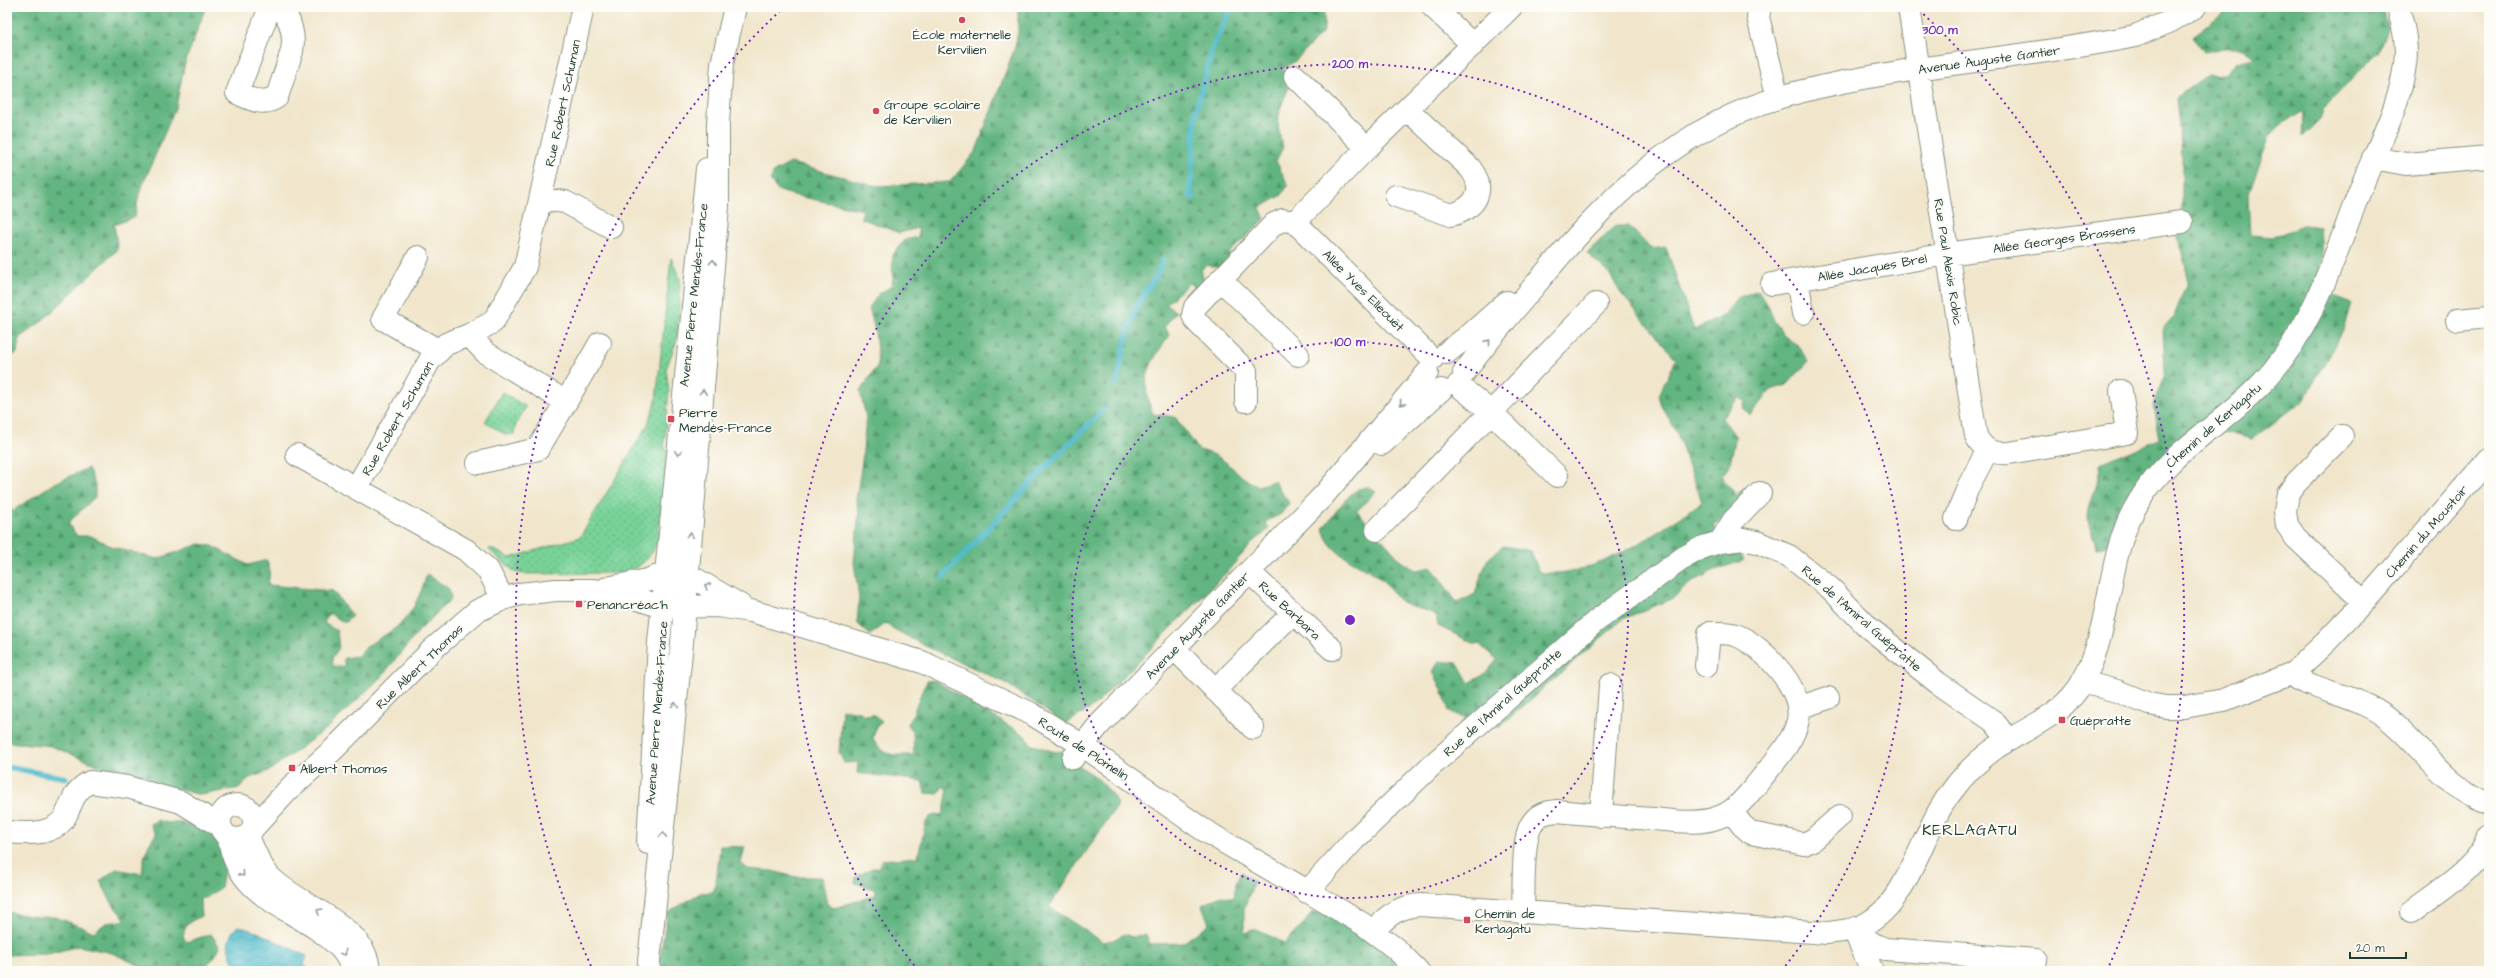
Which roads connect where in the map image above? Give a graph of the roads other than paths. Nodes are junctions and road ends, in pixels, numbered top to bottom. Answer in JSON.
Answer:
{"nodes":[{"id":1,"x":270,"y":7,"type":"edge"},
{"id":2,"x":281,"y":7,"type":"edge"},
{"id":3,"x":583,"y":7,"type":"edge"},
{"id":4,"x":719,"y":7,"type":"edge"},
{"id":5,"x":735,"y":7,"type":"edge"},
{"id":6,"x":1433,"y":7,"type":"edge"},
{"id":7,"x":1511,"y":7,"type":"edge"},
{"id":8,"x":1760,"y":7,"type":"edge"},
{"id":9,"x":1909,"y":7,"type":"edge"},
{"id":10,"x":2195,"y":7,"type":"edge"},
{"id":11,"x":2398,"y":7,"type":"edge"},
{"id":12,"x":1473,"y":45,"type":"junction"},
{"id":13,"x":722,"y":64,"type":"junction"},
{"id":14,"x":1919,"y":69,"type":"junction"},
{"id":15,"x":1295,"y":76,"type":"dead end"},
{"id":16,"x":1778,"y":98,"type":"junction"},
{"id":17,"x":1407,"y":109,"type":"junction"},
{"id":18,"x":1367,"y":148,"type":"junction"},
{"id":19,"x":2489,"y":157,"type":"edge"},
{"id":20,"x":2373,"y":158,"type":"junction"},
{"id":21,"x":1396,"y":196,"type":"dead end"},
{"id":22,"x":541,"y":198,"type":"junction"},
{"id":23,"x":1295,"y":222,"type":"junction"},
{"id":24,"x":2182,"y":222,"type":"dead end"},
{"id":25,"x":611,"y":227,"type":"dead end"},
{"id":26,"x":1561,"y":253,"type":"junction"},
{"id":27,"x":1947,"y":254,"type":"junction"},
{"id":28,"x":418,"y":257,"type":"dead end"},
{"id":29,"x":1221,"y":280,"type":"junction"},
{"id":30,"x":1797,"y":280,"type":"junction"},
{"id":31,"x":1772,"y":284,"type":"dead end"},
{"id":32,"x":1596,"y":304,"type":"dead end"},
{"id":33,"x":1802,"y":313,"type":"dead end"},
{"id":34,"x":2489,"y":317,"type":"edge"},
{"id":35,"x":2457,"y":320,"type":"dead end"},
{"id":36,"x":469,"y":335,"type":"junction"},
{"id":37,"x":600,"y":343,"type":"dead end"},
{"id":38,"x":438,"y":350,"type":"junction"},
{"id":39,"x":1298,"y":355,"type":"dead end"},
{"id":40,"x":1435,"y":361,"type":"junction"},
{"id":41,"x":1454,"y":382,"type":"junction"},
{"id":42,"x":2121,"y":391,"type":"dead end"},
{"id":43,"x":1246,"y":401,"type":"dead end"},
{"id":44,"x":566,"y":402,"type":"junction"},
{"id":45,"x":1491,"y":412,"type":"junction"},
{"id":46,"x":2342,"y":436,"type":"dead end"},
{"id":47,"x":1987,"y":451,"type":"junction"},
{"id":48,"x":297,"y":455,"type":"dead end"},
{"id":49,"x":2489,"y":459,"type":"edge"},
{"id":50,"x":478,"y":463,"type":"dead end"},
{"id":51,"x":1557,"y":476,"type":"dead end"},
{"id":52,"x":357,"y":487,"type":"junction"},
{"id":53,"x":1760,"y":492,"type":"dead end"},
{"id":54,"x":1324,"y":496,"type":"junction"},
{"id":55,"x":1956,"y":519,"type":"dead end"},
{"id":56,"x":1377,"y":530,"type":"dead end"},
{"id":57,"x":1720,"y":542,"type":"junction"},
{"id":58,"x":1249,"y":572,"type":"junction"},
{"id":59,"x":676,"y":574,"type":"junction"},
{"id":60,"x":594,"y":590,"type":"junction"},
{"id":61,"x":503,"y":599,"type":"junction"},
{"id":62,"x":2364,"y":602,"type":"junction"},
{"id":63,"x":663,"y":608,"type":"junction"},
{"id":64,"x":685,"y":608,"type":"junction"},
{"id":65,"x":751,"y":612,"type":"junction"},
{"id":66,"x":1293,"y":613,"type":"junction"},
{"id":67,"x":1174,"y":648,"type":"junction"},
{"id":68,"x":1332,"y":649,"type":"dead end"},
{"id":69,"x":2093,"y":663,"type":"junction"},
{"id":70,"x":1706,"y":666,"type":"dead end"},
{"id":71,"x":2293,"y":673,"type":"junction"},
{"id":72,"x":2082,"y":682,"type":"junction"},
{"id":73,"x":1610,"y":685,"type":"dead end"},
{"id":74,"x":1216,"y":690,"type":"junction"},
{"id":75,"x":2117,"y":691,"type":"junction"},
{"id":76,"x":1828,"y":698,"type":"dead end"},
{"id":77,"x":1798,"y":708,"type":"junction"},
{"id":78,"x":1253,"y":728,"type":"dead end"},
{"id":79,"x":2009,"y":740,"type":"junction"},
{"id":80,"x":1077,"y":752,"type":"junction"},
{"id":81,"x":291,"y":787,"type":"junction"},
{"id":82,"x":181,"y":802,"type":"junction"},
{"id":83,"x":2489,"y":804,"type":"edge"},
{"id":84,"x":238,"y":806,"type":"junction"},
{"id":85,"x":1732,"y":811,"type":"junction"},
{"id":86,"x":1601,"y":816,"type":"junction"},
{"id":87,"x":1840,"y":816,"type":"dead end"},
{"id":88,"x":7,"y":832,"type":"edge"},
{"id":89,"x":238,"y":832,"type":"junction"},
{"id":90,"x":2489,"y":836,"type":"edge"},
{"id":91,"x":1307,"y":892,"type":"junction"},
{"id":92,"x":1523,"y":911,"type":"junction"},
{"id":93,"x":2411,"y":912,"type":"dead end"},
{"id":94,"x":1854,"y":929,"type":"junction"},
{"id":95,"x":1373,"y":931,"type":"junction"},
{"id":96,"x":2036,"y":960,"type":"dead end"},
{"id":97,"x":354,"y":971,"type":"edge"},
{"id":98,"x":369,"y":971,"type":"edge"},
{"id":99,"x":644,"y":971,"type":"edge"},
{"id":100,"x":648,"y":971,"type":"edge"},
{"id":101,"x":1418,"y":971,"type":"edge"},
{"id":102,"x":1872,"y":971,"type":"edge"}],
"edges":[{"from":1,"to":2,"type":"street"},
{"from":3,"to":22,"type":"street","name":"Rue Robert Schuman"},
{"from":4,"to":13,"type":"street","name":"Avenue Pierre Mendès-France"},
{"from":5,"to":13,"type":"street","name":"Avenue Pierre Mendès-France"},
{"from":6,"to":12,"type":"street"},
{"from":7,"to":12,"type":"street"},
{"from":8,"to":16,"type":"street"},
{"from":9,"to":14,"type":"street","name":"Rue Paul Alexis Robic"},
{"from":10,"to":14,"type":"street","name":"Avenue Auguste Gantier"},
{"from":11,"to":20,"type":"street","name":"Chemin de Kerlagatu"},
{"from":12,"to":17,"type":"street"},
{"from":13,"to":59,"type":"street","name":"Avenue Pierre Mendès-France"},
{"from":14,"to":16,"type":"street","name":"Avenue Auguste Gantier"},
{"from":14,"to":27,"type":"street","name":"Rue Paul Alexis Robic"},
{"from":15,"to":18,"type":"street"},
{"from":16,"to":26,"type":"street","name":"Avenue Auguste Gantier"},
{"from":17,"to":18,"type":"street"},
{"from":17,"to":21,"type":"street"},
{"from":18,"to":23,"type":"street"},
{"from":19,"to":20,"type":"street"},
{"from":20,"to":69,"type":"street","name":"Chemin de Kerlagatu"},
{"from":22,"to":25,"type":"street"},
{"from":22,"to":36,"type":"street","name":"Rue Robert Schuman"},
{"from":23,"to":29,"type":"street"},
{"from":23,"to":40,"type":"street","name":"Allée Yves Elleouët"},
{"from":24,"to":27,"type":"street","name":"Allée Georges Brassens"},
{"from":26,"to":40,"type":"street","name":"Avenue Auguste Gantier"},
{"from":41,"to":26,"type":"street","name":"Avenue Auguste Gantier","one_way":true},
{"from":27,"to":30,"type":"street","name":"Allée Jacques Brel"},
{"from":27,"to":47,"type":"street","name":"Rue Paul Alexis Robic"},
{"from":28,"to":38,"type":"street","name":"Rue Robert Schuman"},
{"from":29,"to":39,"type":"street"},
{"from":29,"to":43,"type":"street"},
{"from":30,"to":31,"type":"street","name":"Allée Jacques Brel"},
{"from":30,"to":33,"type":"street"},
{"from":32,"to":45,"type":"street"},
{"from":34,"to":35,"type":"street"},
{"from":36,"to":38,"type":"street","name":"Rue Robert Schuman"},
{"from":36,"to":44,"type":"street"},
{"from":37,"to":44,"type":"street"},
{"from":38,"to":52,"type":"street","name":"Rue Robert Schuman"},
{"from":40,"to":41,"type":"street"},
{"from":40,"to":41,"type":"street"},
{"from":40,"to":54,"type":"street","name":"Avenue Auguste Gantier","one_way":true},
{"from":41,"to":45,"type":"street"},
{"from":41,"to":54,"type":"street","name":"Avenue Auguste Gantier"},
{"from":42,"to":47,"type":"street"},
{"from":44,"to":50,"type":"street"},
{"from":45,"to":51,"type":"street"},
{"from":45,"to":56,"type":"street"},
{"from":46,"to":62,"type":"street"},
{"from":47,"to":55,"type":"street"},
{"from":48,"to":52,"type":"street","name":"Rue Robert Schuman"},
{"from":49,"to":62,"type":"street","name":"Chemin du Moustoir"},
{"from":52,"to":61,"type":"street","name":"Rue Robert Schuman"},
{"from":53,"to":57,"type":"street"},
{"from":54,"to":58,"type":"street","name":"Avenue Auguste Gantier"},
{"from":57,"to":79,"type":"street","name":"Rue de l'Amiral Guépratte"},
{"from":57,"to":91,"type":"street","name":"Rue de l'Amiral Guépratte"},
{"from":58,"to":66,"type":"street","name":"Rue Barbara"},
{"from":58,"to":67,"type":"street","name":"Avenue Auguste Gantier"},
{"from":59,"to":60,"type":"street","name":"Rue Albert Thomas"},
{"from":59,"to":63,"type":"street","name":"Avenue Pierre Mendès-France"},
{"from":59,"to":64,"type":"street","name":"Avenue Pierre Mendès-France"},
{"from":65,"to":59,"type":"street","name":"Route de Plomelin","one_way":true},
{"from":60,"to":61,"type":"street","name":"Rue Albert Thomas"},
{"from":60,"to":63,"type":"street","name":"Rue Albert Thomas"},
{"from":61,"to":81,"type":"street","name":"Rue Albert Thomas"},
{"from":62,"to":71,"type":"street","name":"Chemin du Moustoir"},
{"from":63,"to":64,"type":"street","name":"Route de Plomelin"},
{"from":63,"to":99,"type":"street","name":"Avenue Pierre Mendès-France"},
{"from":64,"to":65,"type":"street","name":"Route de Plomelin"},
{"from":100,"to":64,"type":"street","name":"Avenue Pierre Mendès-France","one_way":true},
{"from":65,"to":80,"type":"street","name":"Route de Plomelin"},
{"from":66,"to":68,"type":"street","name":"Rue Barbara"},
{"from":66,"to":74,"type":"street"},
{"from":67,"to":74,"type":"street"},
{"from":67,"to":80,"type":"street","name":"Avenue Auguste Gantier"},
{"from":69,"to":72,"type":"street","name":"Chemin de Kerlagatu"},
{"from":69,"to":75,"type":"street"},
{"from":70,"to":77,"type":"street"},
{"from":71,"to":75,"type":"street","name":"Chemin du Moustoir"},
{"from":71,"to":83,"type":"street"},
{"from":72,"to":75,"type":"street","name":"Chemin du Moustoir"},
{"from":72,"to":79,"type":"street","name":"Chemin de Kerlagatu"},
{"from":73,"to":86,"type":"street"},
{"from":74,"to":78,"type":"street"},
{"from":76,"to":77,"type":"street"},
{"from":77,"to":85,"type":"street"},
{"from":79,"to":94,"type":"street","name":"Chemin de Kerlagatu"},
{"from":80,"to":91,"type":"street","name":"Route de Plomelin"},
{"from":81,"to":84,"type":"street","name":"Rue Albert Thomas"},
{"from":81,"to":89,"type":"street","name":"Rue Albert Thomas"},
{"from":82,"to":84,"type":"street","name":"Rue Albert Thomas"},
{"from":82,"to":88,"type":"street","name":"Rue Albert Thomas"},
{"from":82,"to":89,"type":"street","name":"Rue Albert Thomas"},
{"from":84,"to":89,"type":"street"},
{"from":84,"to":89,"type":"street"},
{"from":85,"to":86,"type":"street"},
{"from":85,"to":87,"type":"street"},
{"from":86,"to":92,"type":"street"},
{"from":89,"to":97,"type":"street","one_way":true},
{"from":98,"to":89,"type":"street","one_way":true},
{"from":90,"to":93,"type":"street"},
{"from":91,"to":95,"type":"street","name":"Route de Plomelin"},
{"from":92,"to":94,"type":"street","name":"Chemin de Kerlagatu"},
{"from":92,"to":95,"type":"street","name":"Chemin de Kerlagatu"},
{"from":94,"to":96,"type":"street"},
{"from":94,"to":102,"type":"street"},
{"from":95,"to":101,"type":"street","name":"Route de Plomelin"}]}
